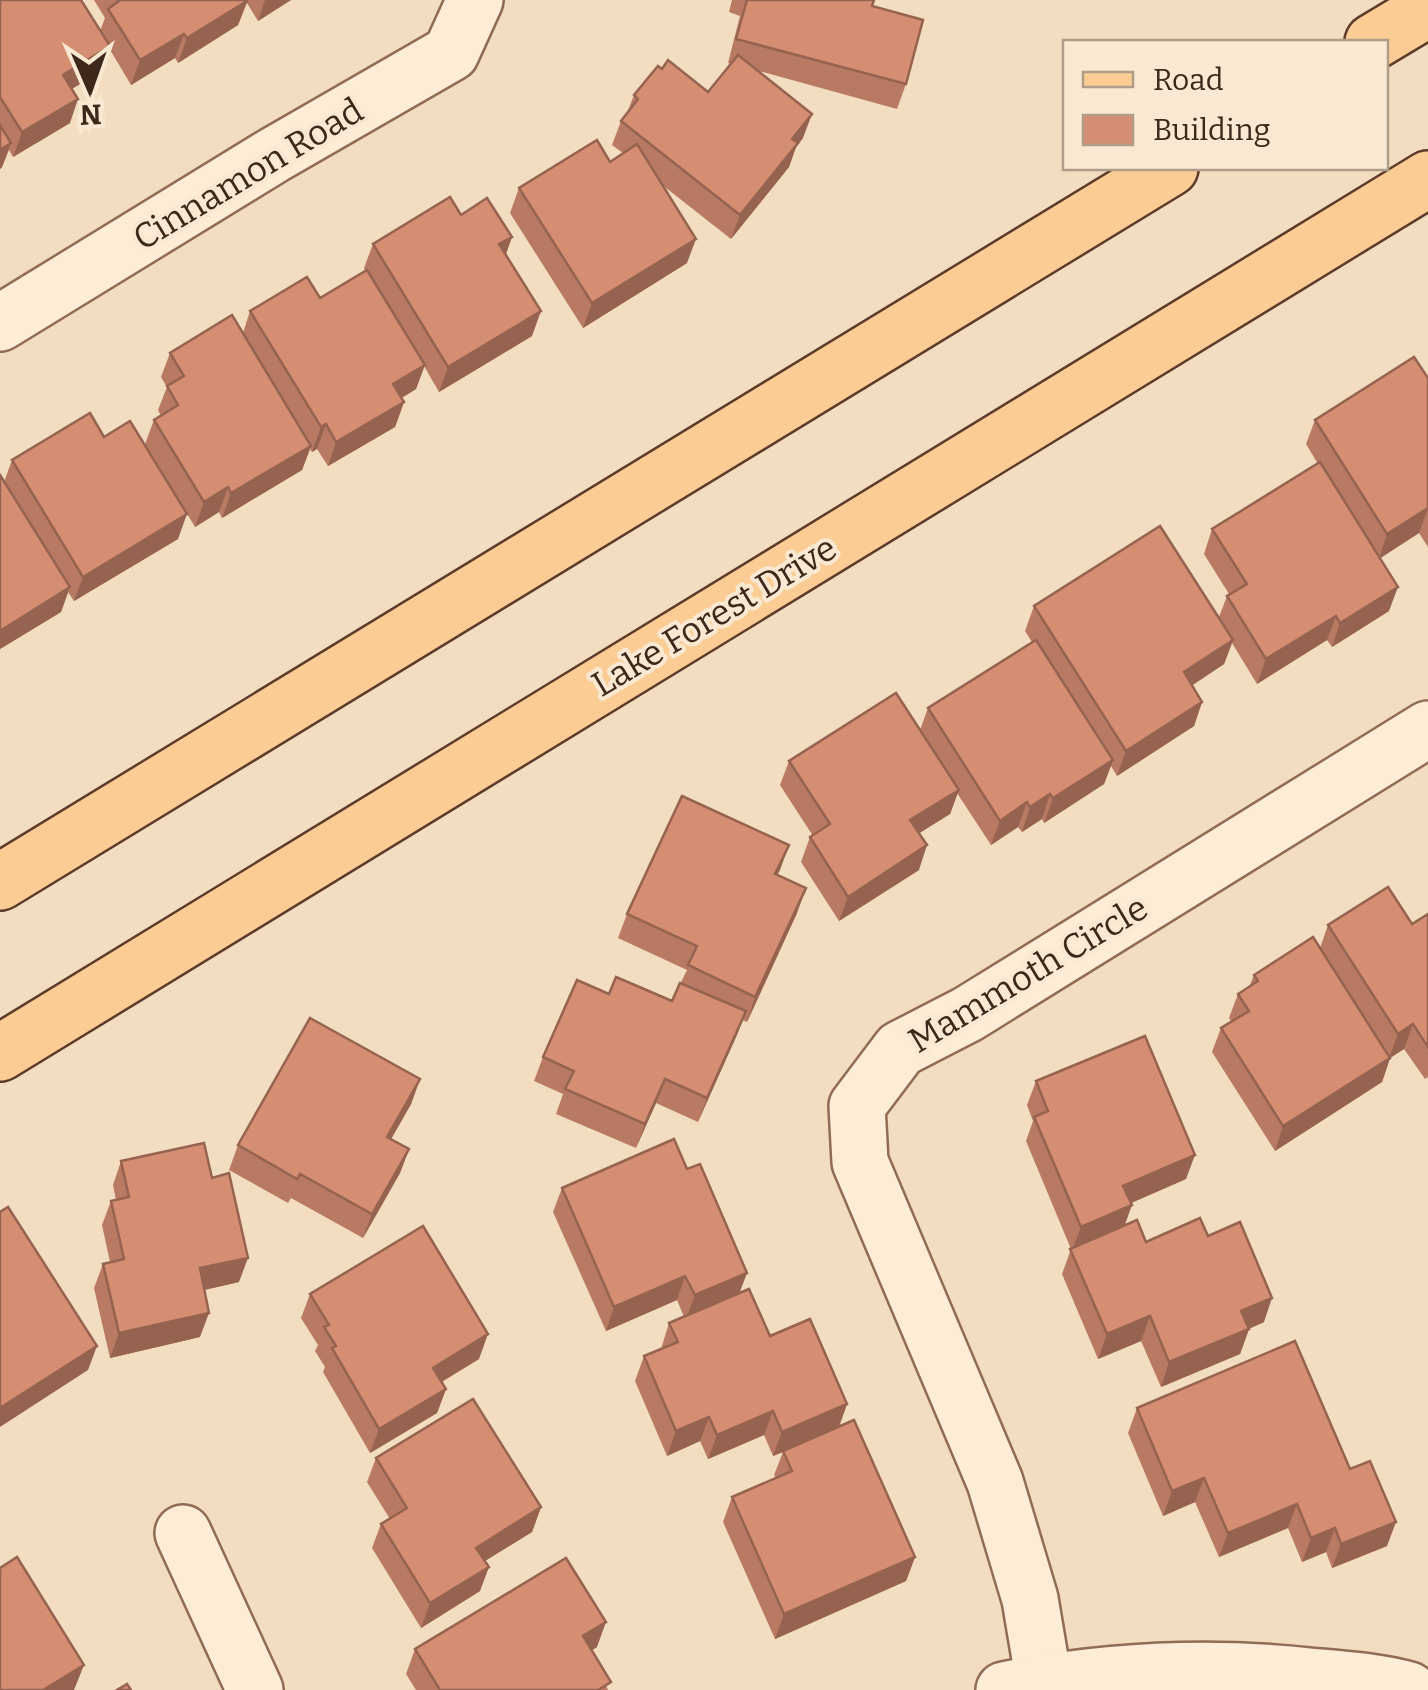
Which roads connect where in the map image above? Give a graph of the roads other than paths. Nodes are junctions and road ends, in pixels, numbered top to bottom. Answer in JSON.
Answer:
{"nodes":[{"id":1,"x":475,"y":2,"type":"edge"},
{"id":2,"x":1428,"y":9,"type":"edge"},
{"id":3,"x":1377,"y":40,"type":"edge"},
{"id":4,"x":1167,"y":170,"type":"edge"},
{"id":5,"x":1428,"y":178,"type":"edge"},
{"id":6,"x":0,"y":323,"type":"edge"},
{"id":7,"x":1428,"y":730,"type":"edge"},
{"id":8,"x":0,"y":882,"type":"edge"},
{"id":9,"x":0,"y":1054,"type":"edge"},
{"id":10,"x":183,"y":1532,"type":"dead end"},
{"id":11,"x":1024,"y":1686,"type":"edge"},
{"id":12,"x":255,"y":1690,"type":"edge"},
{"id":13,"x":1409,"y":1690,"type":"edge"}],
"edges":[{"from":1,"to":6,"type":"street","name":"Cinnamon Road"},
{"from":2,"to":3,"type":"main road"},
{"from":4,"to":8,"type":"main road"},
{"from":5,"to":9,"type":"main road","name":"Lake Forest Drive"},
{"from":7,"to":11,"type":"street","name":"Mammoth Circle"},
{"from":10,"to":12,"type":"street"},
{"from":11,"to":13,"type":"street"}]}
